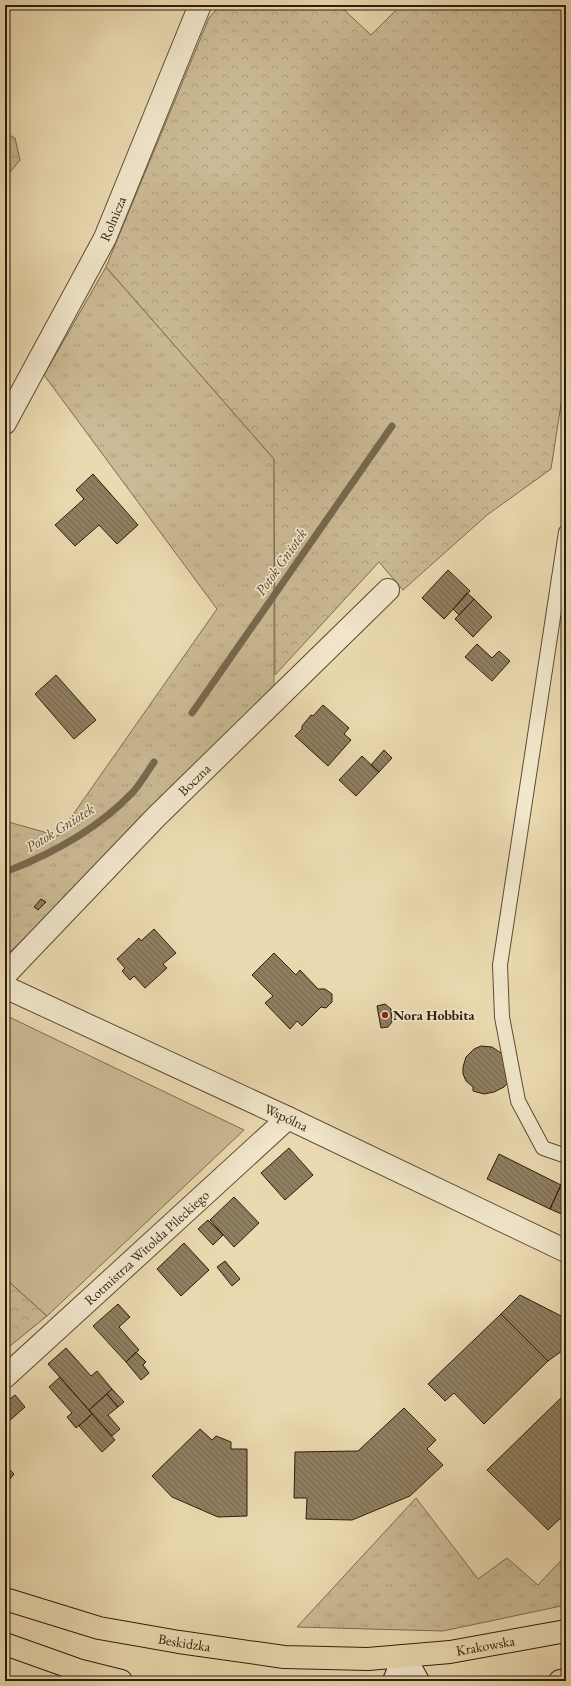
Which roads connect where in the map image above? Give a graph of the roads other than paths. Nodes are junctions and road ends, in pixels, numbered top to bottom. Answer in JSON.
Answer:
{"nodes":[{"id":1,"x":200,"y":5,"type":"edge"},
{"id":2,"x":5,"y":423,"type":"edge"},
{"id":3,"x":566,"y":532,"type":"edge"},
{"id":4,"x":388,"y":590,"type":"dead end"},
{"id":5,"x":5,"y":974,"type":"edge"},
{"id":6,"x":5,"y":987,"type":"edge"},
{"id":7,"x":288,"y":1118,"type":"junction"},
{"id":8,"x":566,"y":1156,"type":"edge"},
{"id":9,"x":566,"y":1251,"type":"edge"},
{"id":10,"x":5,"y":1377,"type":"edge"},
{"id":11,"x":5,"y":1599,"type":"edge"},
{"id":12,"x":566,"y":1630,"type":"edge"},
{"id":13,"x":5,"y":1644,"type":"edge"},
{"id":14,"x":404,"y":1656,"type":"junction"},
{"id":15,"x":566,"y":1680,"type":"edge"},
{"id":16,"x":121,"y":1681,"type":"edge"},
{"id":17,"x":394,"y":1681,"type":"edge"},
{"id":18,"x":418,"y":1681,"type":"edge"},
{"id":19,"x":560,"y":1681,"type":"edge"}],
"edges":[{"from":1,"to":2,"type":"street","name":"Rolnicza"},
{"from":3,"to":8,"type":"lane"},
{"from":4,"to":5,"type":"street","name":"Boczna"},
{"from":6,"to":7,"type":"street","name":"Wspólna"},
{"from":7,"to":9,"type":"street","name":"Wspólna"},
{"from":7,"to":10,"type":"street","name":"Rotmistrza Witolda Pileckiego"},
{"from":11,"to":14,"type":"main road","name":"Beskidzka"},
{"from":12,"to":14,"type":"main road","name":"Krakowska"},
{"from":13,"to":16,"type":"main road"},
{"from":14,"to":17,"type":"street"},
{"from":14,"to":18,"type":"street"},
{"from":15,"to":19,"type":"main road"}]}
